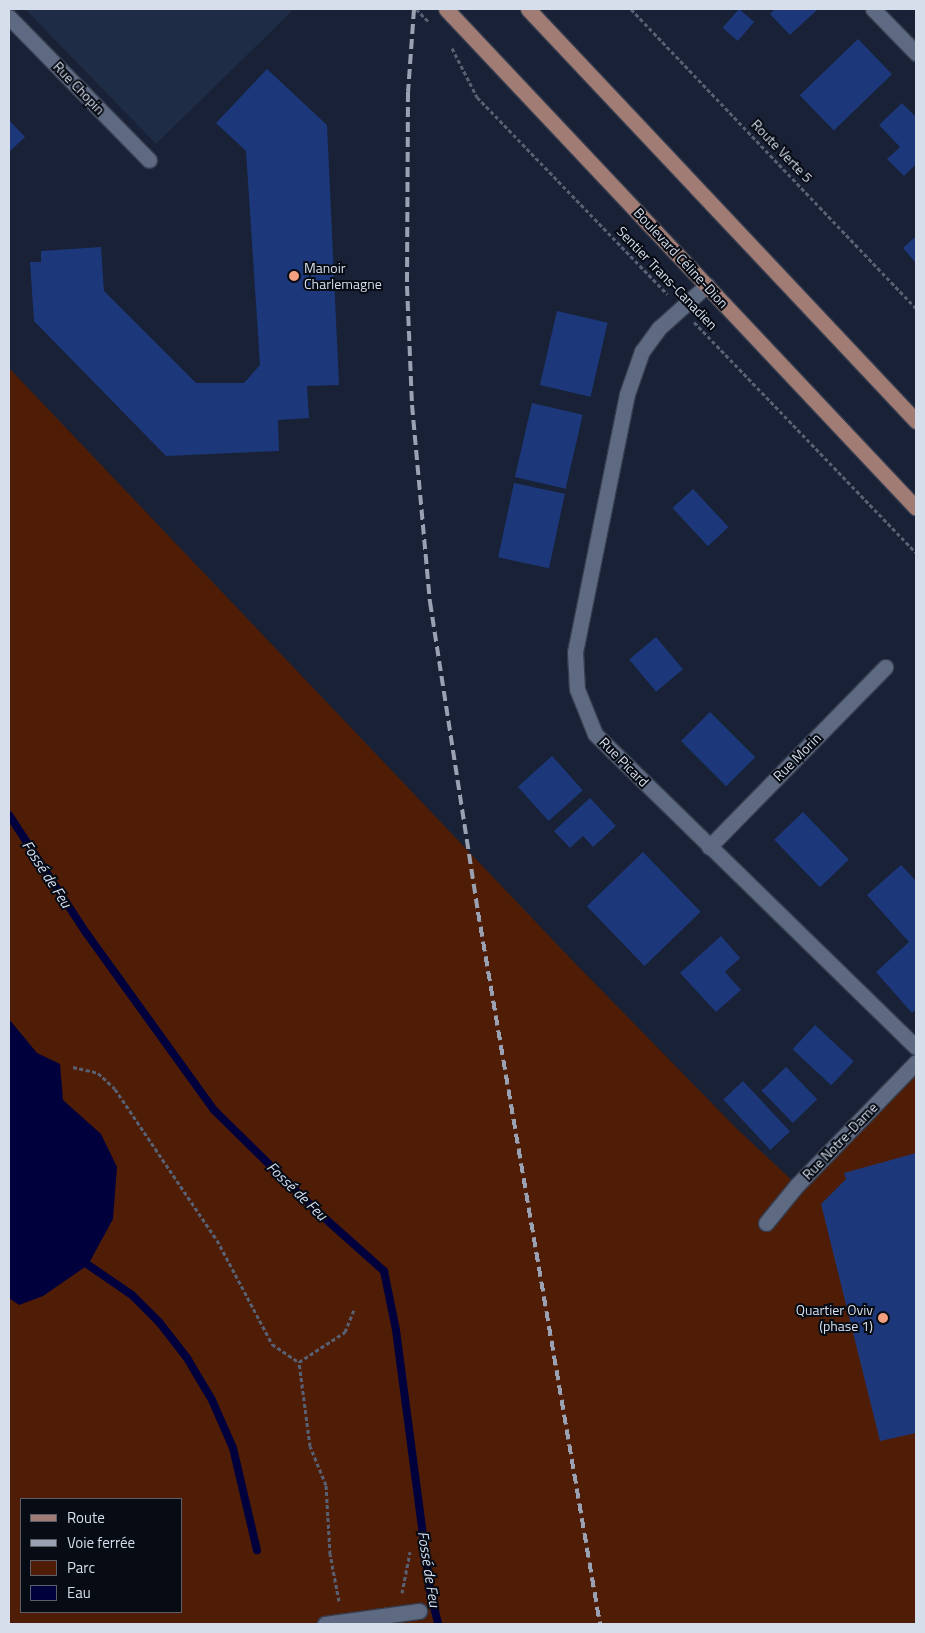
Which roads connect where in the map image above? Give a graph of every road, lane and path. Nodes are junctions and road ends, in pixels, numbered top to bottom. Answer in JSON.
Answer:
{"nodes":[{"id":1,"x":416,"y":9,"type":"edge"},
{"id":2,"x":446,"y":9,"type":"edge"},
{"id":3,"x":528,"y":9,"type":"edge"},
{"id":4,"x":631,"y":9,"type":"edge"},
{"id":5,"x":872,"y":9,"type":"edge"},
{"id":6,"x":9,"y":17,"type":"edge"},
{"id":7,"x":435,"y":29,"type":"dead end"},
{"id":8,"x":447,"y":42,"type":"dead end"},
{"id":9,"x":916,"y":53,"type":"edge"},
{"id":10,"x":149,"y":160,"type":"dead end"},
{"id":11,"x":707,"y":285,"type":"junction"},
{"id":12,"x":916,"y":308,"type":"edge"},
{"id":13,"x":682,"y":309,"type":"junction"},
{"id":14,"x":916,"y":421,"type":"edge"},
{"id":15,"x":916,"y":508,"type":"edge"},
{"id":16,"x":916,"y":553,"type":"edge"},
{"id":17,"x":885,"y":667,"type":"dead end"},
{"id":18,"x":709,"y":846,"type":"junction"},
{"id":19,"x":916,"y":1047,"type":"edge"},
{"id":20,"x":916,"y":1062,"type":"edge"},
{"id":21,"x":73,"y":1067,"type":"dead end"},
{"id":22,"x":766,"y":1223,"type":"dead end"},
{"id":23,"x":354,"y":1310,"type":"dead end"},
{"id":24,"x":299,"y":1362,"type":"junction"},
{"id":25,"x":410,"y":1552,"type":"dead end"},
{"id":26,"x":418,"y":1611,"type":"dead end"},
{"id":27,"x":401,"y":1613,"type":"junction"},
{"id":28,"x":342,"y":1621,"type":"junction"},
{"id":29,"x":325,"y":1624,"type":"edge"}],
"edges":[{"from":1,"to":7,"type":"path"},
{"from":2,"to":11,"type":"main road","name":"Boulevard Céline-Dion"},
{"from":3,"to":14,"type":"main road"},
{"from":4,"to":12,"type":"path","name":"Route Verte 5"},
{"from":5,"to":9,"type":"street"},
{"from":6,"to":10,"type":"street","name":"Rue Chopin"},
{"from":8,"to":13,"type":"path","name":"Sentier Trans-Canadien"},
{"from":11,"to":13,"type":"street","name":"Rue Picard"},
{"from":11,"to":15,"type":"main road","name":"Boulevard Céline-Dion"},
{"from":13,"to":16,"type":"path","name":"Sentier Trans-Canadien"},
{"from":13,"to":18,"type":"street","name":"Rue Picard"},
{"from":17,"to":18,"type":"street","name":"Rue Morin"},
{"from":18,"to":19,"type":"street","name":"Rue Picard"},
{"from":20,"to":22,"type":"street","name":"Rue Notre-Dame"},
{"from":21,"to":24,"type":"path"},
{"from":23,"to":24,"type":"path"},
{"from":24,"to":28,"type":"path"},
{"from":25,"to":27,"type":"path"},
{"from":26,"to":27,"type":"street"},
{"from":27,"to":28,"type":"street"},
{"from":28,"to":29,"type":"street"}]}
